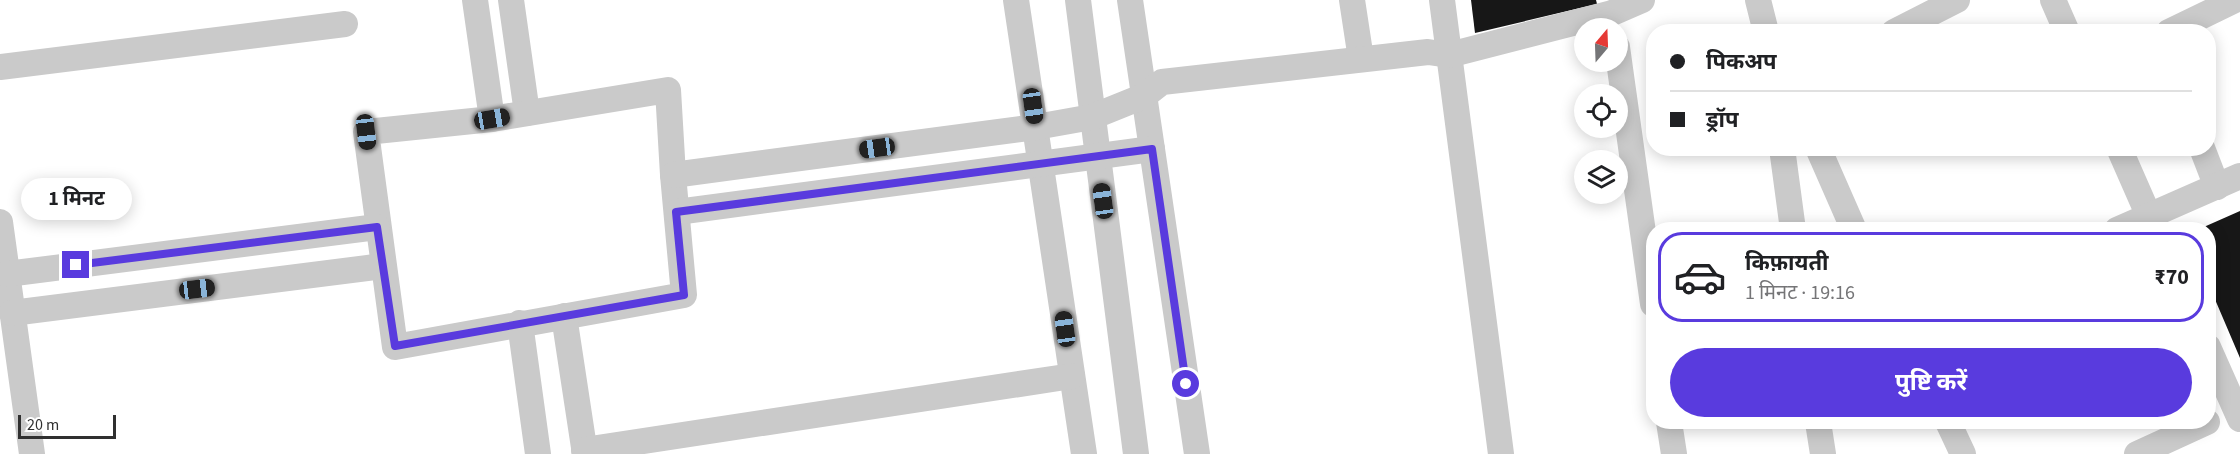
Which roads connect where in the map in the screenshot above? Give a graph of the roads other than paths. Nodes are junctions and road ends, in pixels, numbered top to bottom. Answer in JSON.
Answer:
{"nodes":[{"id":1,"x":476,"y":0,"type":"edge"},
{"id":2,"x":511,"y":0,"type":"edge"},
{"id":3,"x":1016,"y":0,"type":"edge"},
{"id":4,"x":1078,"y":0,"type":"edge"},
{"id":5,"x":1130,"y":0,"type":"edge"},
{"id":6,"x":1352,"y":0,"type":"edge"},
{"id":7,"x":1442,"y":0,"type":"edge"},
{"id":8,"x":1642,"y":0,"type":"edge"},
{"id":9,"x":1758,"y":0,"type":"edge"},
{"id":10,"x":1957,"y":0,"type":"edge"},
{"id":11,"x":2053,"y":0,"type":"edge"},
{"id":12,"x":2235,"y":0,"type":"edge"},
{"id":13,"x":2193,"y":9,"type":"edge"},
{"id":14,"x":1612,"y":14,"type":"edge"},
{"id":15,"x":345,"y":24,"type":"dead end"},
{"id":16,"x":1764,"y":24,"type":"edge"},
{"id":17,"x":1910,"y":24,"type":"edge"},
{"id":18,"x":2064,"y":24,"type":"edge"},
{"id":19,"x":2177,"y":24,"type":"edge"},
{"id":20,"x":1449,"y":55,"type":"junction"},
{"id":21,"x":1361,"y":59,"type":"junction"},
{"id":22,"x":0,"y":67,"type":"edge"},
{"id":23,"x":1621,"y":72,"type":"edge"},
{"id":24,"x":1144,"y":96,"type":"junction"},
{"id":25,"x":527,"y":113,"type":"junction"},
{"id":26,"x":1092,"y":117,"type":"junction"},
{"id":27,"x":492,"y":119,"type":"junction"},
{"id":28,"x":1036,"y":127,"type":"junction"},
{"id":29,"x":1152,"y":149,"type":"junction"},
{"id":30,"x":1097,"y":156,"type":"junction"},
{"id":31,"x":1783,"y":156,"type":"edge"},
{"id":32,"x":1822,"y":156,"type":"edge"},
{"id":33,"x":2123,"y":156,"type":"edge"},
{"id":34,"x":2205,"y":156,"type":"edge"},
{"id":35,"x":1041,"y":164,"type":"junction"},
{"id":36,"x":673,"y":175,"type":"junction"},
{"id":37,"x":2240,"y":176,"type":"edge"},
{"id":38,"x":2217,"y":187,"type":"junction"},
{"id":39,"x":676,"y":212,"type":"junction"},
{"id":40,"x":0,"y":222,"type":"edge"},
{"id":41,"x":1792,"y":222,"type":"edge"},
{"id":42,"x":1850,"y":222,"type":"edge"},
{"id":43,"x":2152,"y":222,"type":"edge"},
{"id":44,"x":2154,"y":222,"type":"edge"},
{"id":45,"x":377,"y":227,"type":"junction"},
{"id":46,"x":1646,"y":254,"type":"edge"},
{"id":47,"x":383,"y":266,"type":"junction"},
{"id":48,"x":7,"y":274,"type":"junction"},
{"id":49,"x":12,"y":313,"type":"junction"},
{"id":50,"x":564,"y":315,"type":"junction"},
{"id":51,"x":520,"y":323,"type":"junction"},
{"id":52,"x":2216,"y":365,"type":"edge"},
{"id":53,"x":1072,"y":376,"type":"junction"},
{"id":54,"x":2238,"y":413,"type":"edge"},
{"id":55,"x":2216,"y":419,"type":"edge"},
{"id":56,"x":1671,"y":429,"type":"edge"},
{"id":57,"x":1819,"y":429,"type":"edge"},
{"id":58,"x":1951,"y":429,"type":"edge"},
{"id":59,"x":2191,"y":429,"type":"edge"},
{"id":60,"x":584,"y":452,"type":"edge"},
{"id":61,"x":32,"y":454,"type":"edge"},
{"id":62,"x":538,"y":454,"type":"edge"},
{"id":63,"x":1084,"y":454,"type":"edge"},
{"id":64,"x":1136,"y":454,"type":"edge"},
{"id":65,"x":1197,"y":454,"type":"edge"},
{"id":66,"x":1501,"y":454,"type":"edge"},
{"id":67,"x":1674,"y":454,"type":"edge"},
{"id":68,"x":1823,"y":454,"type":"edge"},
{"id":69,"x":1963,"y":454,"type":"edge"},
{"id":70,"x":2137,"y":454,"type":"edge"}],
"edges":[{"from":1,"to":27,"type":"street"},
{"from":2,"to":25,"type":"street"},
{"from":3,"to":28,"type":"street"},
{"from":4,"to":26,"type":"street"},
{"from":5,"to":24,"type":"street"},
{"from":6,"to":21,"type":"street"},
{"from":7,"to":20,"type":"street"},
{"from":8,"to":14,"type":"street"},
{"from":9,"to":16,"type":"street"},
{"from":10,"to":17,"type":"street"},
{"from":11,"to":18,"type":"street"},
{"from":12,"to":13,"type":"street"},
{"from":13,"to":19,"type":"street"},
{"from":14,"to":20,"type":"street"},
{"from":15,"to":22,"type":"street"},
{"from":20,"to":21,"type":"street"},
{"from":20,"to":66,"type":"street"},
{"from":21,"to":24,"type":"street"},
{"from":23,"to":46,"type":"street"},
{"from":24,"to":26,"type":"street"},
{"from":24,"to":29,"type":"street"},
{"from":25,"to":27,"type":"street"},
{"from":25,"to":36,"type":"street"},
{"from":26,"to":28,"type":"street"},
{"from":26,"to":30,"type":"street"},
{"from":27,"to":45,"type":"street"},
{"from":28,"to":35,"type":"street"},
{"from":28,"to":36,"type":"street"},
{"from":29,"to":30,"type":"street"},
{"from":29,"to":65,"type":"street"},
{"from":30,"to":35,"type":"street"},
{"from":30,"to":64,"type":"street"},
{"from":31,"to":41,"type":"street"},
{"from":32,"to":42,"type":"street"},
{"from":33,"to":43,"type":"street"},
{"from":34,"to":38,"type":"street"},
{"from":35,"to":39,"type":"street"},
{"from":35,"to":53,"type":"street"},
{"from":36,"to":39,"type":"street"},
{"from":37,"to":38,"type":"street"},
{"from":38,"to":44,"type":"street"},
{"from":39,"to":50,"type":"street"},
{"from":40,"to":48,"type":"street"},
{"from":45,"to":47,"type":"street"},
{"from":45,"to":48,"type":"street"},
{"from":47,"to":49,"type":"street"},
{"from":47,"to":51,"type":"street"},
{"from":48,"to":49,"type":"street"},
{"from":49,"to":61,"type":"street"},
{"from":50,"to":51,"type":"street"},
{"from":50,"to":60,"type":"street"},
{"from":51,"to":62,"type":"street"},
{"from":52,"to":54,"type":"street"},
{"from":53,"to":60,"type":"street"},
{"from":53,"to":63,"type":"street"},
{"from":54,"to":55,"type":"street"},
{"from":56,"to":67,"type":"street"},
{"from":57,"to":68,"type":"street"},
{"from":58,"to":69,"type":"street"},
{"from":59,"to":70,"type":"street"}]}
